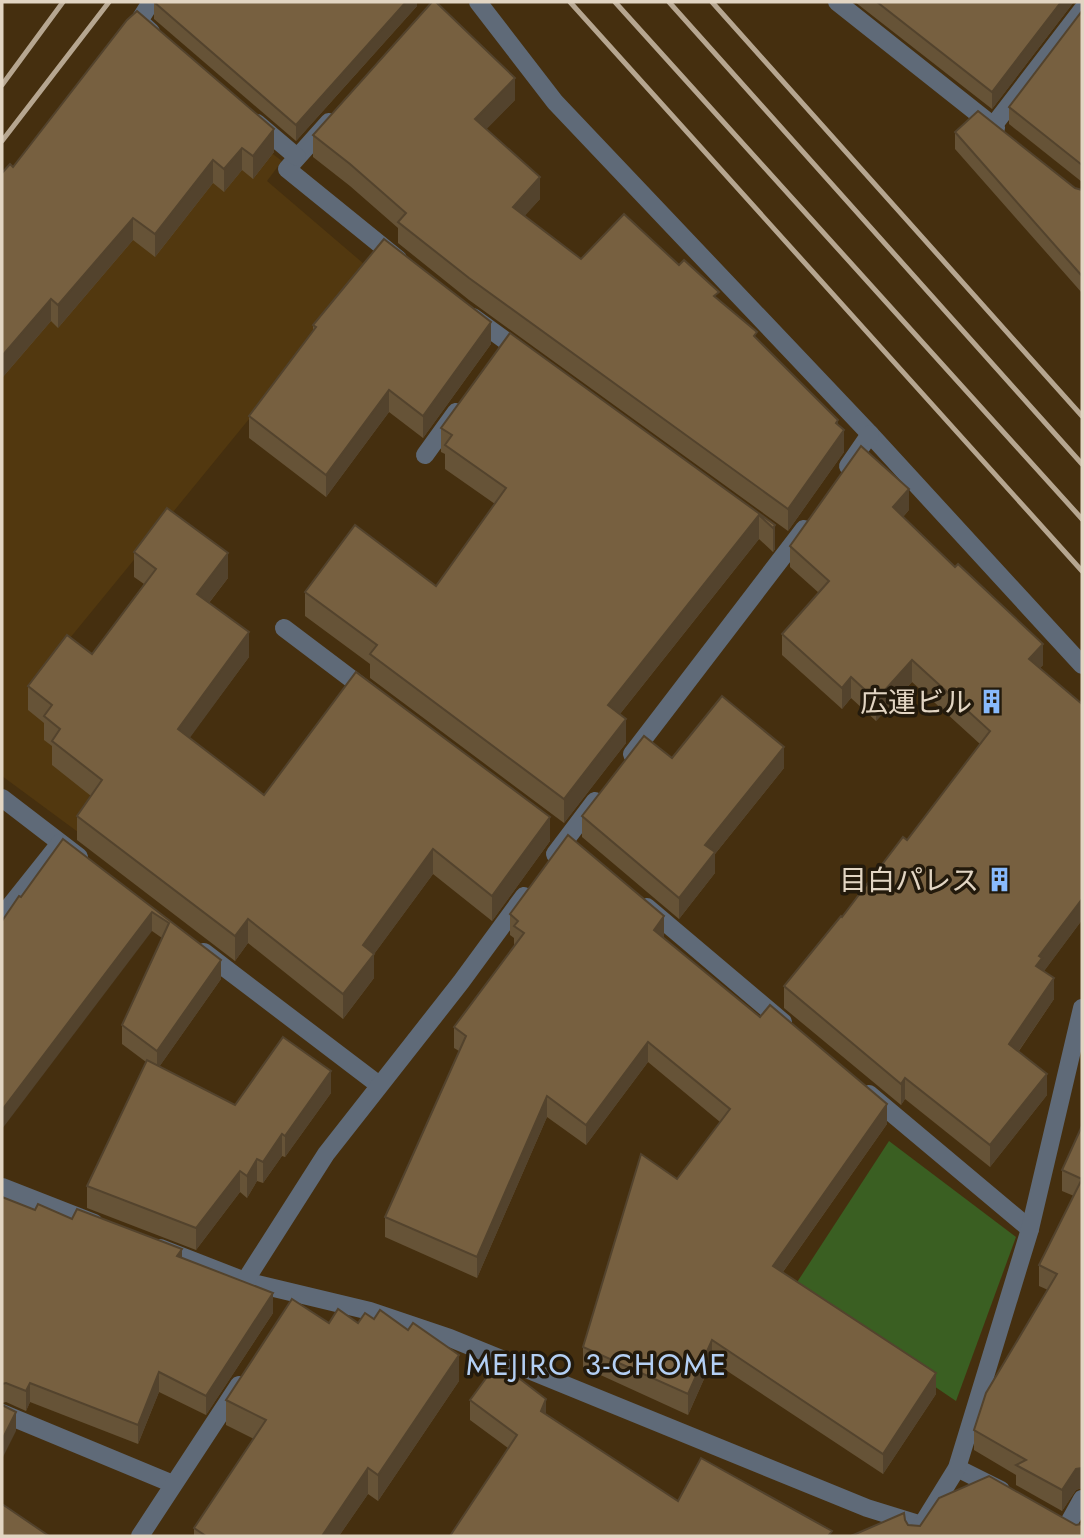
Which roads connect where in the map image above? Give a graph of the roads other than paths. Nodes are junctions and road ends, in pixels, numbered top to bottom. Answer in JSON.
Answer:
{"nodes":[{"id":1,"x":151,"y":2,"type":"edge"},
{"id":2,"x":478,"y":2,"type":"edge"},
{"id":3,"x":836,"y":2,"type":"edge"},
{"id":4,"x":1082,"y":9,"type":"edge"},
{"id":5,"x":160,"y":39,"type":"edge"},
{"id":6,"x":344,"y":106,"type":"edge"},
{"id":7,"x":244,"y":112,"type":"edge"},
{"id":8,"x":993,"y":126,"type":"junction"},
{"id":9,"x":1013,"y":141,"type":"edge"},
{"id":10,"x":297,"y":158,"type":"junction"},
{"id":11,"x":409,"y":268,"type":"edge"},
{"id":12,"x":462,"y":309,"type":"edge"},
{"id":13,"x":540,"y":366,"type":"edge"},
{"id":14,"x":466,"y":398,"type":"edge"},
{"id":15,"x":870,"y":434,"type":"junction"},
{"id":16,"x":425,"y":455,"type":"dead end"},
{"id":17,"x":839,"y":479,"type":"edge"},
{"id":18,"x":815,"y":513,"type":"edge"},
{"id":19,"x":284,"y":628,"type":"dead end"},
{"id":20,"x":1082,"y":665,"type":"edge"},
{"id":21,"x":382,"y":701,"type":"edge"},
{"id":22,"x":624,"y":763,"type":"edge"},
{"id":23,"x":608,"y":785,"type":"edge"},
{"id":24,"x":2,"y":798,"type":"edge"},
{"id":25,"x":60,"y":842,"type":"junction"},
{"id":26,"x":93,"y":868,"type":"edge"},
{"id":27,"x":629,"y":892,"type":"edge"},
{"id":28,"x":2,"y":916,"type":"edge"},
{"id":29,"x":192,"y":943,"type":"edge"},
{"id":30,"x":1082,"y":1008,"type":"edge"},
{"id":31,"x":798,"y":1034,"type":"edge"},
{"id":32,"x":850,"y":1079,"type":"edge"},
{"id":33,"x":379,"y":1085,"type":"junction"},
{"id":34,"x":2,"y":1187,"type":"edge"},
{"id":35,"x":104,"y":1226,"type":"edge"},
{"id":36,"x":1030,"y":1229,"type":"junction"},
{"id":37,"x":142,"y":1241,"type":"edge"},
{"id":38,"x":245,"y":1281,"type":"junction"},
{"id":39,"x":247,"y":1372,"type":"edge"},
{"id":40,"x":2,"y":1413,"type":"edge"},
{"id":41,"x":957,"y":1468,"type":"junction"},
{"id":42,"x":173,"y":1484,"type":"junction"},
{"id":43,"x":1017,"y":1498,"type":"edge"},
{"id":44,"x":1082,"y":1499,"type":"edge"},
{"id":45,"x":1068,"y":1527,"type":"edge"},
{"id":46,"x":918,"y":1531,"type":"edge"},
{"id":47,"x":140,"y":1536,"type":"edge"}],
"edges":[{"from":1,"to":5,"type":"street"},
{"from":2,"to":15,"type":"street"},
{"from":3,"to":8,"type":"street"},
{"from":4,"to":8,"type":"street"},
{"from":6,"to":10,"type":"street"},
{"from":7,"to":10,"type":"street"},
{"from":8,"to":9,"type":"street"},
{"from":10,"to":11,"type":"street"},
{"from":12,"to":13,"type":"street"},
{"from":14,"to":16,"type":"street"},
{"from":15,"to":17,"type":"street"},
{"from":15,"to":20,"type":"street"},
{"from":18,"to":22,"type":"street"},
{"from":19,"to":21,"type":"street"},
{"from":23,"to":33,"type":"street"},
{"from":24,"to":25,"type":"street"},
{"from":25,"to":26,"type":"street"},
{"from":25,"to":28,"type":"street"},
{"from":27,"to":31,"type":"street"},
{"from":29,"to":33,"type":"street"},
{"from":30,"to":36,"type":"street"},
{"from":32,"to":36,"type":"street"},
{"from":33,"to":38,"type":"street"},
{"from":34,"to":35,"type":"street"},
{"from":36,"to":41,"type":"street"},
{"from":37,"to":38,"type":"street"},
{"from":38,"to":46,"type":"street"},
{"from":39,"to":42,"type":"street"},
{"from":40,"to":42,"type":"street"},
{"from":41,"to":43,"type":"street"},
{"from":41,"to":46,"type":"street"},
{"from":42,"to":47,"type":"street"},
{"from":44,"to":45,"type":"street"}]}
